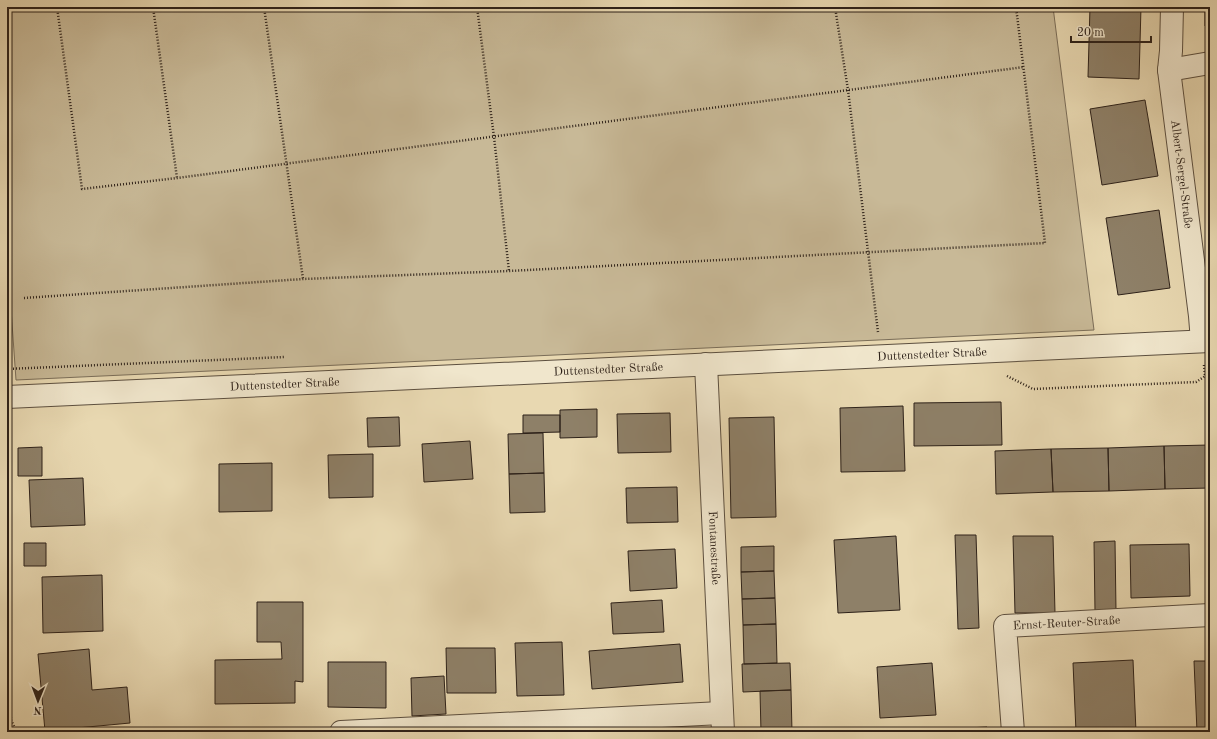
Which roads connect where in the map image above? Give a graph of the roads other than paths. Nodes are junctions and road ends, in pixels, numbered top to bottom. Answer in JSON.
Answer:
{"nodes":[{"id":1,"x":1172,"y":7,"type":"edge"},
{"id":2,"x":1210,"y":63,"type":"edge"},
{"id":3,"x":1169,"y":70,"type":"junction"},
{"id":4,"x":1206,"y":341,"type":"edge"},
{"id":5,"x":706,"y":364,"type":"junction"},
{"id":6,"x":7,"y":397,"type":"edge"},
{"id":7,"x":1210,"y":614,"type":"edge"},
{"id":8,"x":722,"y":723,"type":"edge"},
{"id":9,"x":341,"y":732,"type":"edge"},
{"id":10,"x":1013,"y":732,"type":"edge"}],
"edges":[{"from":1,"to":3,"type":"street","name":"Albert-Sergel-Straße"},
{"from":2,"to":3,"type":"street"},
{"from":3,"to":4,"type":"street","name":"Albert-Sergel-Straße"},
{"from":4,"to":5,"type":"street","name":"Duttenstedter Straße"},
{"from":5,"to":6,"type":"street","name":"Duttenstedter Straße"},
{"from":5,"to":8,"type":"street","name":"Fontanestraße"},
{"from":7,"to":10,"type":"street","name":"Ernst-Reuter-Straße"},
{"from":8,"to":9,"type":"street"}]}
